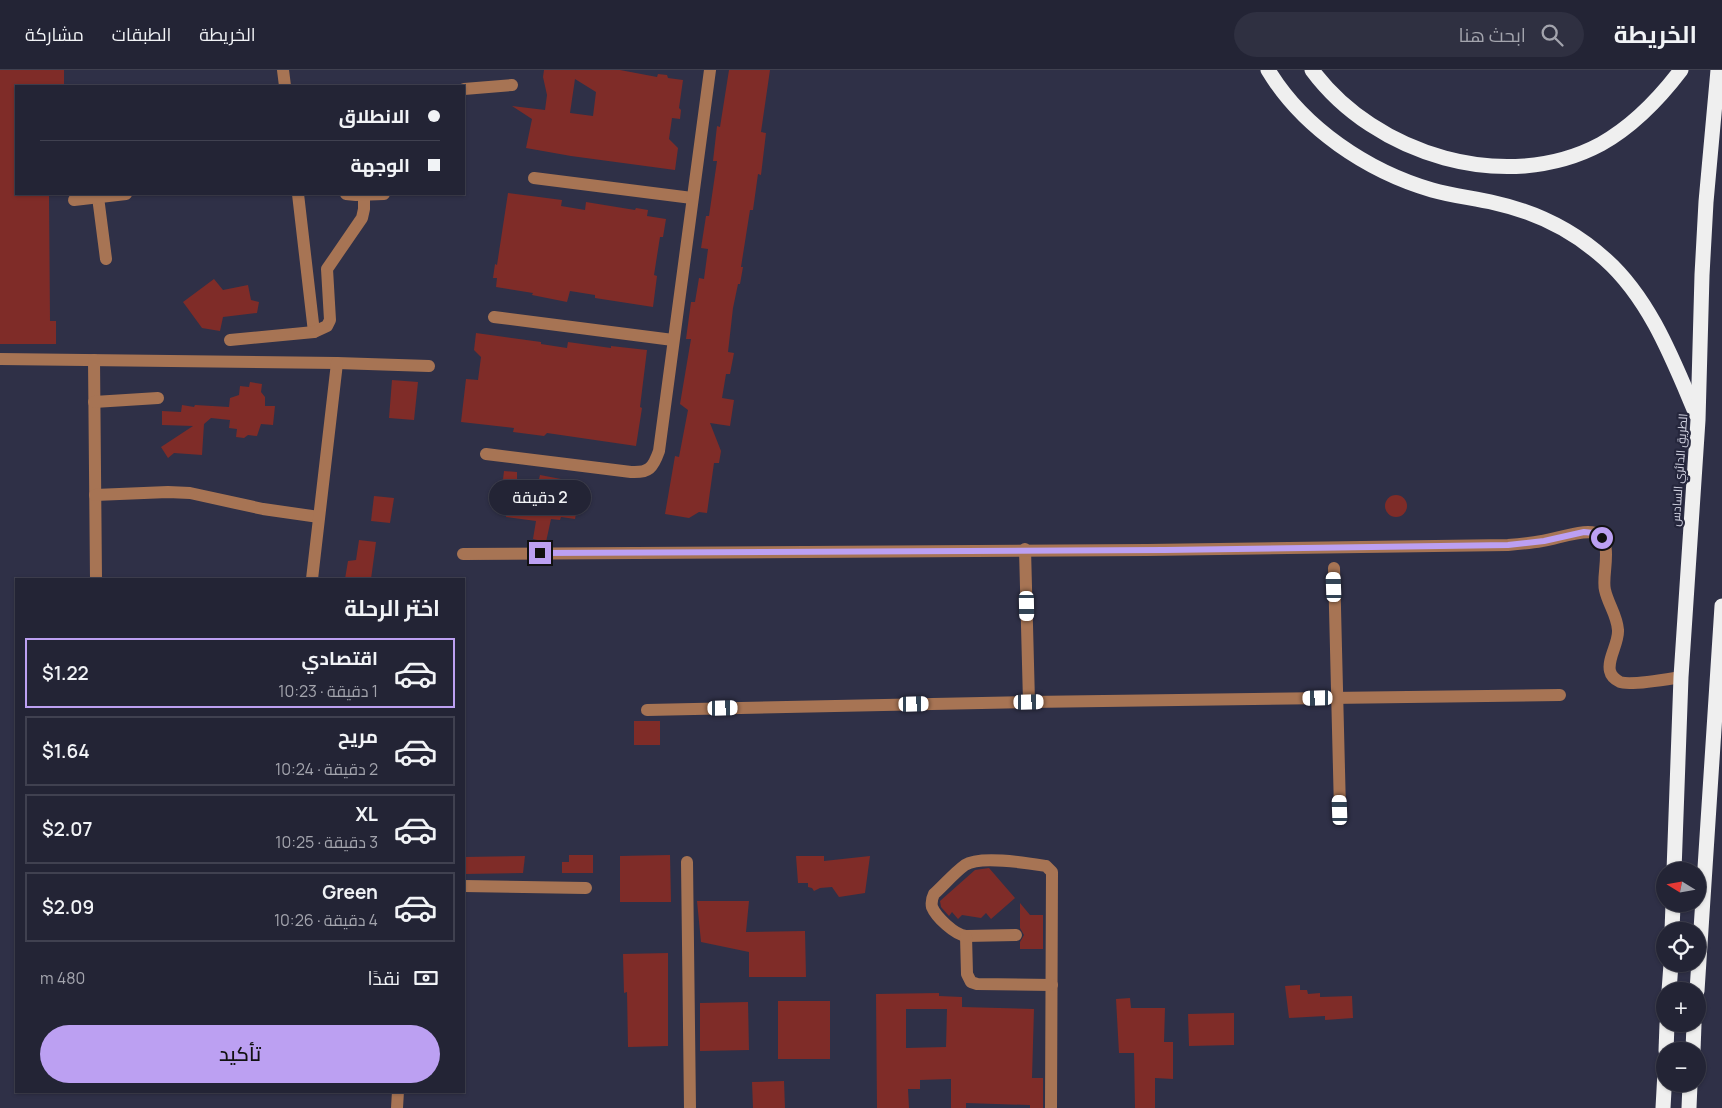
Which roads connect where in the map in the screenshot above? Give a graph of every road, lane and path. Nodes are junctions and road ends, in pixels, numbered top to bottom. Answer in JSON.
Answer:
{"nodes":[{"id":1,"x":283,"y":70,"type":"edge"},
{"id":2,"x":710,"y":70,"type":"edge"},
{"id":3,"x":1268,"y":70,"type":"edge"},
{"id":4,"x":1312,"y":70,"type":"edge"},
{"id":5,"x":1681,"y":70,"type":"edge"},
{"id":6,"x":1718,"y":70,"type":"edge"},
{"id":7,"x":285,"y":85,"type":"edge"},
{"id":8,"x":512,"y":85,"type":"dead end"},
{"id":9,"x":465,"y":89,"type":"edge"},
{"id":10,"x":534,"y":178,"type":"dead end"},
{"id":11,"x":117,"y":195,"type":"edge"},
{"id":12,"x":298,"y":195,"type":"edge"},
{"id":13,"x":364,"y":195,"type":"edge"},
{"id":14,"x":98,"y":197,"type":"junction"},
{"id":15,"x":692,"y":198,"type":"junction"},
{"id":16,"x":74,"y":200,"type":"dead end"},
{"id":17,"x":106,"y":258,"type":"dead end"},
{"id":18,"x":494,"y":317,"type":"dead end"},
{"id":19,"x":314,"y":332,"type":"junction"},
{"id":20,"x":230,"y":340,"type":"dead end"},
{"id":21,"x":673,"y":340,"type":"junction"},
{"id":22,"x":0,"y":359,"type":"edge"},
{"id":23,"x":94,"y":360,"type":"junction"},
{"id":24,"x":337,"y":362,"type":"junction"},
{"id":25,"x":429,"y":366,"type":"dead end"},
{"id":26,"x":158,"y":398,"type":"dead end"},
{"id":27,"x":94,"y":402,"type":"junction"},
{"id":28,"x":1698,"y":420,"type":"junction"},
{"id":29,"x":486,"y":454,"type":"dead end"},
{"id":30,"x":95,"y":495,"type":"junction"},
{"id":31,"x":319,"y":517,"type":"junction"},
{"id":32,"x":1025,"y":550,"type":"junction"},
{"id":33,"x":462,"y":554,"type":"dead end"},
{"id":34,"x":1334,"y":568,"type":"dead end"},
{"id":35,"x":96,"y":578,"type":"edge"},
{"id":36,"x":312,"y":578,"type":"edge"},
{"id":37,"x":1722,"y":606,"type":"edge"},
{"id":38,"x":1681,"y":678,"type":"junction"},
{"id":39,"x":1560,"y":695,"type":"dead end"},
{"id":40,"x":1337,"y":697,"type":"junction"},
{"id":41,"x":1029,"y":702,"type":"junction"},
{"id":42,"x":647,"y":710,"type":"dead end"},
{"id":43,"x":1340,"y":810,"type":"dead end"},
{"id":44,"x":687,"y":862,"type":"dead end"},
{"id":45,"x":1674,"y":862,"type":"edge"},
{"id":46,"x":465,"y":886,"type":"edge"},
{"id":47,"x":586,"y":888,"type":"dead end"},
{"id":48,"x":1016,"y":935,"type":"dead end"},
{"id":49,"x":966,"y":936,"type":"junction"},
{"id":50,"x":1697,"y":982,"type":"edge"},
{"id":51,"x":1052,"y":985,"type":"junction"},
{"id":52,"x":1664,"y":1092,"type":"edge"},
{"id":53,"x":1690,"y":1092,"type":"edge"},
{"id":54,"x":398,"y":1093,"type":"edge"},
{"id":55,"x":397,"y":1108,"type":"edge"},
{"id":56,"x":690,"y":1108,"type":"edge"},
{"id":57,"x":1051,"y":1108,"type":"edge"},
{"id":58,"x":1663,"y":1108,"type":"edge"},
{"id":59,"x":1689,"y":1108,"type":"edge"}],
"edges":[{"from":1,"to":7,"type":"street"},
{"from":2,"to":15,"type":"street"},
{"from":3,"to":28,"type":"highway"},
{"from":4,"to":5,"type":"highway"},
{"from":6,"to":28,"type":"highway","name":"الطريق الدائري السادس"},
{"from":8,"to":9,"type":"street"},
{"from":10,"to":15,"type":"street"},
{"from":11,"to":14,"type":"street"},
{"from":12,"to":19,"type":"street"},
{"from":13,"to":19,"type":"street"},
{"from":14,"to":16,"type":"street"},
{"from":14,"to":17,"type":"street"},
{"from":15,"to":21,"type":"street"},
{"from":18,"to":21,"type":"street"},
{"from":19,"to":20,"type":"street"},
{"from":21,"to":29,"type":"street"},
{"from":22,"to":23,"type":"street"},
{"from":23,"to":24,"type":"street"},
{"from":23,"to":27,"type":"street"},
{"from":24,"to":25,"type":"street"},
{"from":24,"to":31,"type":"street"},
{"from":26,"to":27,"type":"street"},
{"from":27,"to":30,"type":"street"},
{"from":28,"to":38,"type":"highway","name":"الطريق الدائري السادس"},
{"from":30,"to":31,"type":"street"},
{"from":30,"to":35,"type":"street"},
{"from":31,"to":36,"type":"street"},
{"from":32,"to":33,"type":"street"},
{"from":32,"to":38,"type":"street"},
{"from":32,"to":41,"type":"street"},
{"from":34,"to":40,"type":"street"},
{"from":37,"to":50,"type":"highway"},
{"from":38,"to":45,"type":"highway","name":"الطريق الدائري السادس"},
{"from":39,"to":40,"type":"street"},
{"from":40,"to":41,"type":"street"},
{"from":40,"to":43,"type":"street"},
{"from":41,"to":42,"type":"street"},
{"from":44,"to":56,"type":"street"},
{"from":46,"to":47,"type":"street"},
{"from":48,"to":49,"type":"street"},
{"from":49,"to":51,"type":"street"},
{"from":49,"to":51,"type":"street"},
{"from":51,"to":57,"type":"street"},
{"from":52,"to":58,"type":"highway"},
{"from":53,"to":59,"type":"highway"},
{"from":54,"to":55,"type":"street"}]}
